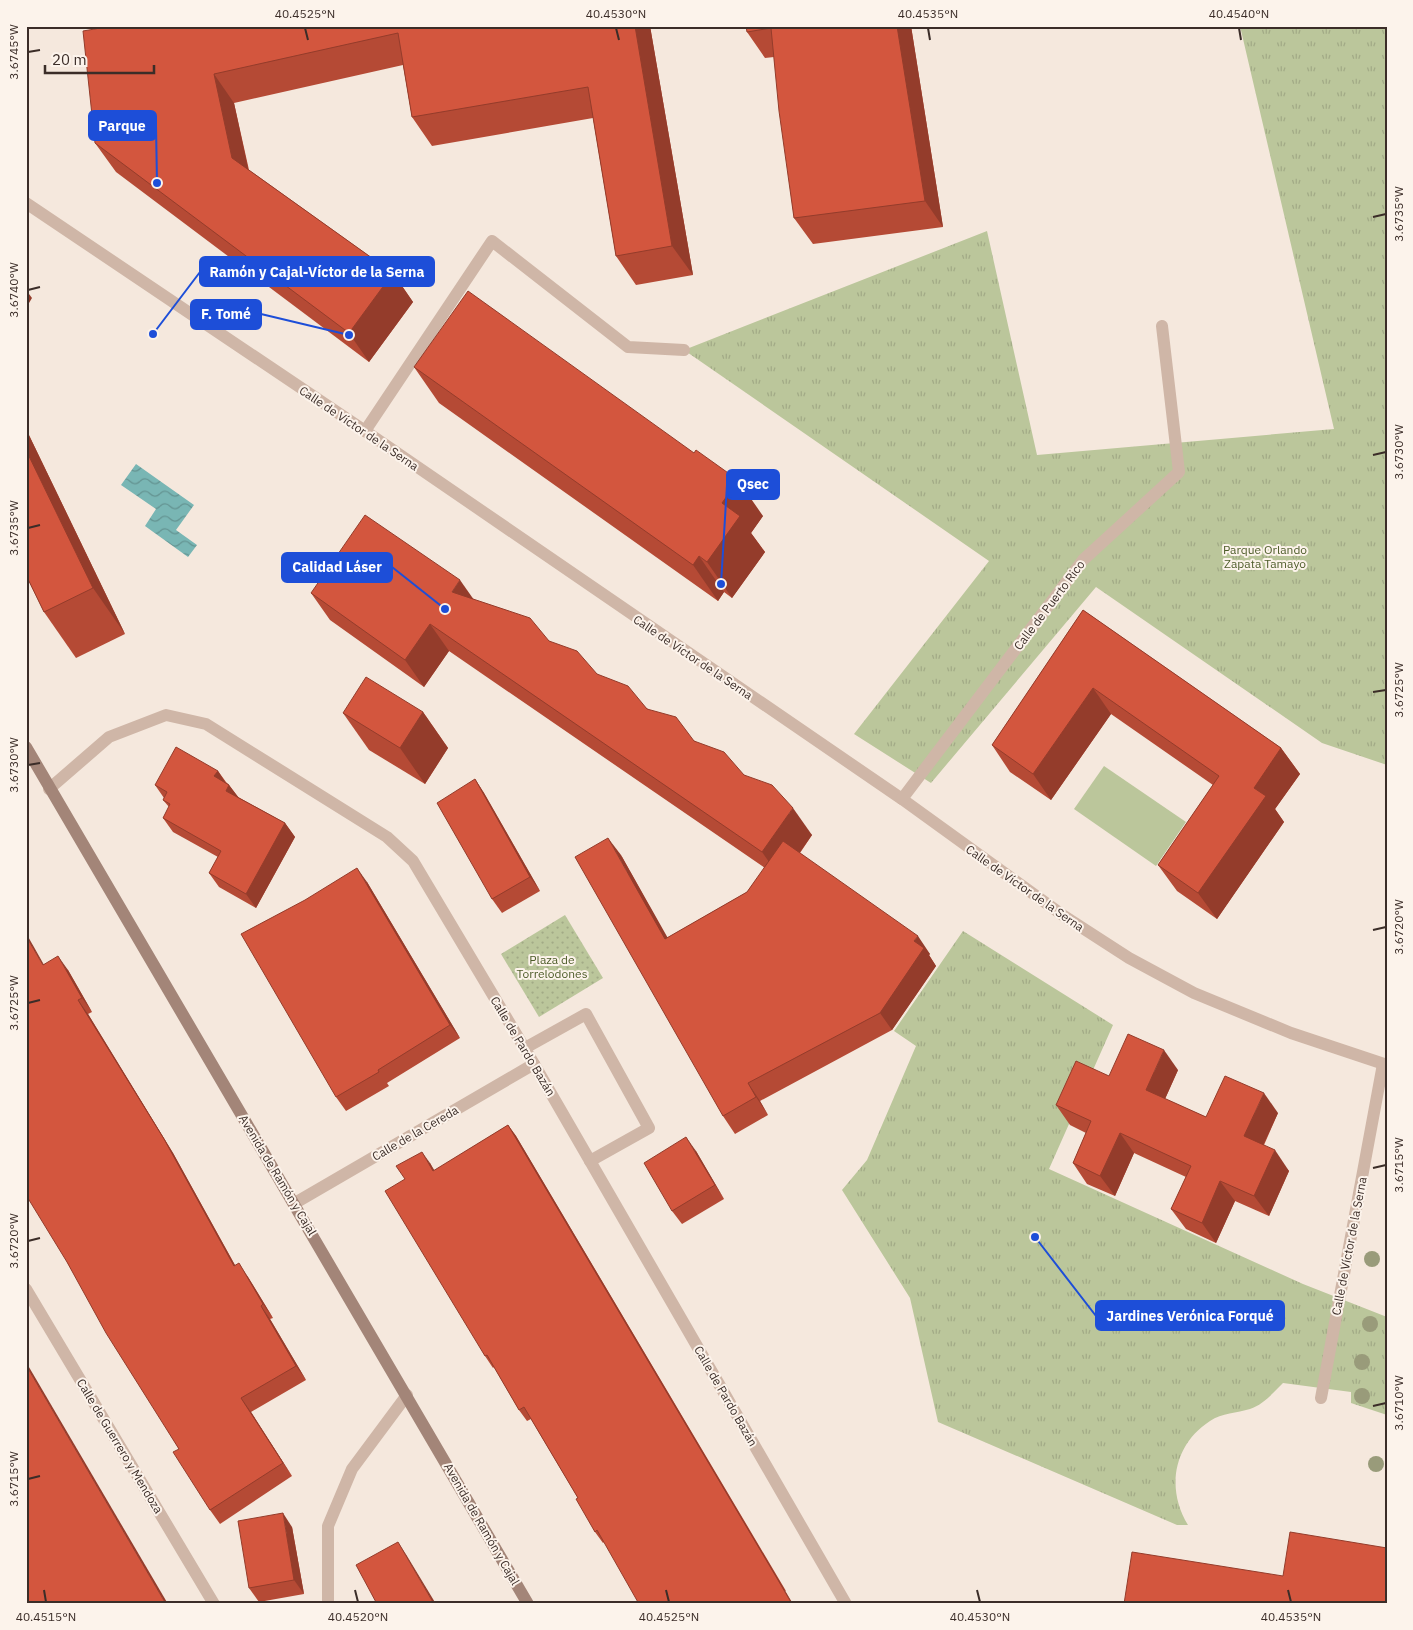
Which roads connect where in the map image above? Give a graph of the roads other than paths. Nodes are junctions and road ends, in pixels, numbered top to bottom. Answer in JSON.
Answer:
{"nodes":[{"id":1,"x":26,"y":203,"type":"edge"},
{"id":2,"x":1162,"y":326,"type":"dead end"},
{"id":3,"x":684,"y":350,"type":"dead end"},
{"id":4,"x":365,"y":431,"type":"junction"},
{"id":5,"x":26,"y":747,"type":"edge"},
{"id":6,"x":49,"y":789,"type":"junction"},
{"id":7,"x":902,"y":800,"type":"junction"},
{"id":8,"x":525,"y":1048,"type":"junction"},
{"id":9,"x":534,"y":1064,"type":"junction"},
{"id":10,"x":1385,"y":1065,"type":"edge"},
{"id":11,"x":590,"y":1161,"type":"junction"},
{"id":12,"x":295,"y":1203,"type":"junction"},
{"id":13,"x":26,"y":1289,"type":"edge"},
{"id":14,"x":407,"y":1395,"type":"junction"},
{"id":15,"x":1321,"y":1398,"type":"dead end"},
{"id":16,"x":214,"y":1604,"type":"edge"},
{"id":17,"x":328,"y":1604,"type":"edge"},
{"id":18,"x":528,"y":1604,"type":"edge"},
{"id":19,"x":846,"y":1604,"type":"edge"}],
"edges":[{"from":1,"to":4,"type":"street","name":"Calle de Víctor de la Serna"},
{"from":2,"to":7,"type":"street","name":"Calle de Puerto Rico"},
{"from":3,"to":4,"type":"street"},
{"from":4,"to":7,"type":"street","name":"Calle de Víctor de la Serna"},
{"from":5,"to":6,"type":"main road","name":"Avenida de Ramón y Cajal"},
{"from":6,"to":8,"type":"street","name":"Calle de Pardo Bazán"},
{"from":6,"to":12,"type":"main road","name":"Avenida de Ramón y Cajal"},
{"from":7,"to":10,"type":"street","name":"Calle de Víctor de la Serna"},
{"from":8,"to":9,"type":"street","name":"Calle de Pardo Bazán"},
{"from":8,"to":11,"type":"street"},
{"from":9,"to":11,"type":"street","name":"Calle de Pardo Bazán"},
{"from":9,"to":12,"type":"street","name":"Calle de la Cereda"},
{"from":10,"to":15,"type":"street","name":"Calle de Víctor de la Serna"},
{"from":11,"to":19,"type":"street","name":"Calle de Pardo Bazán"},
{"from":12,"to":14,"type":"main road","name":"Avenida de Ramón y Cajal"},
{"from":13,"to":16,"type":"street","name":"Calle de Guerrero y Mendoza"},
{"from":14,"to":17,"type":"street"},
{"from":14,"to":18,"type":"main road","name":"Avenida de Ramón y Cajal"}]}
